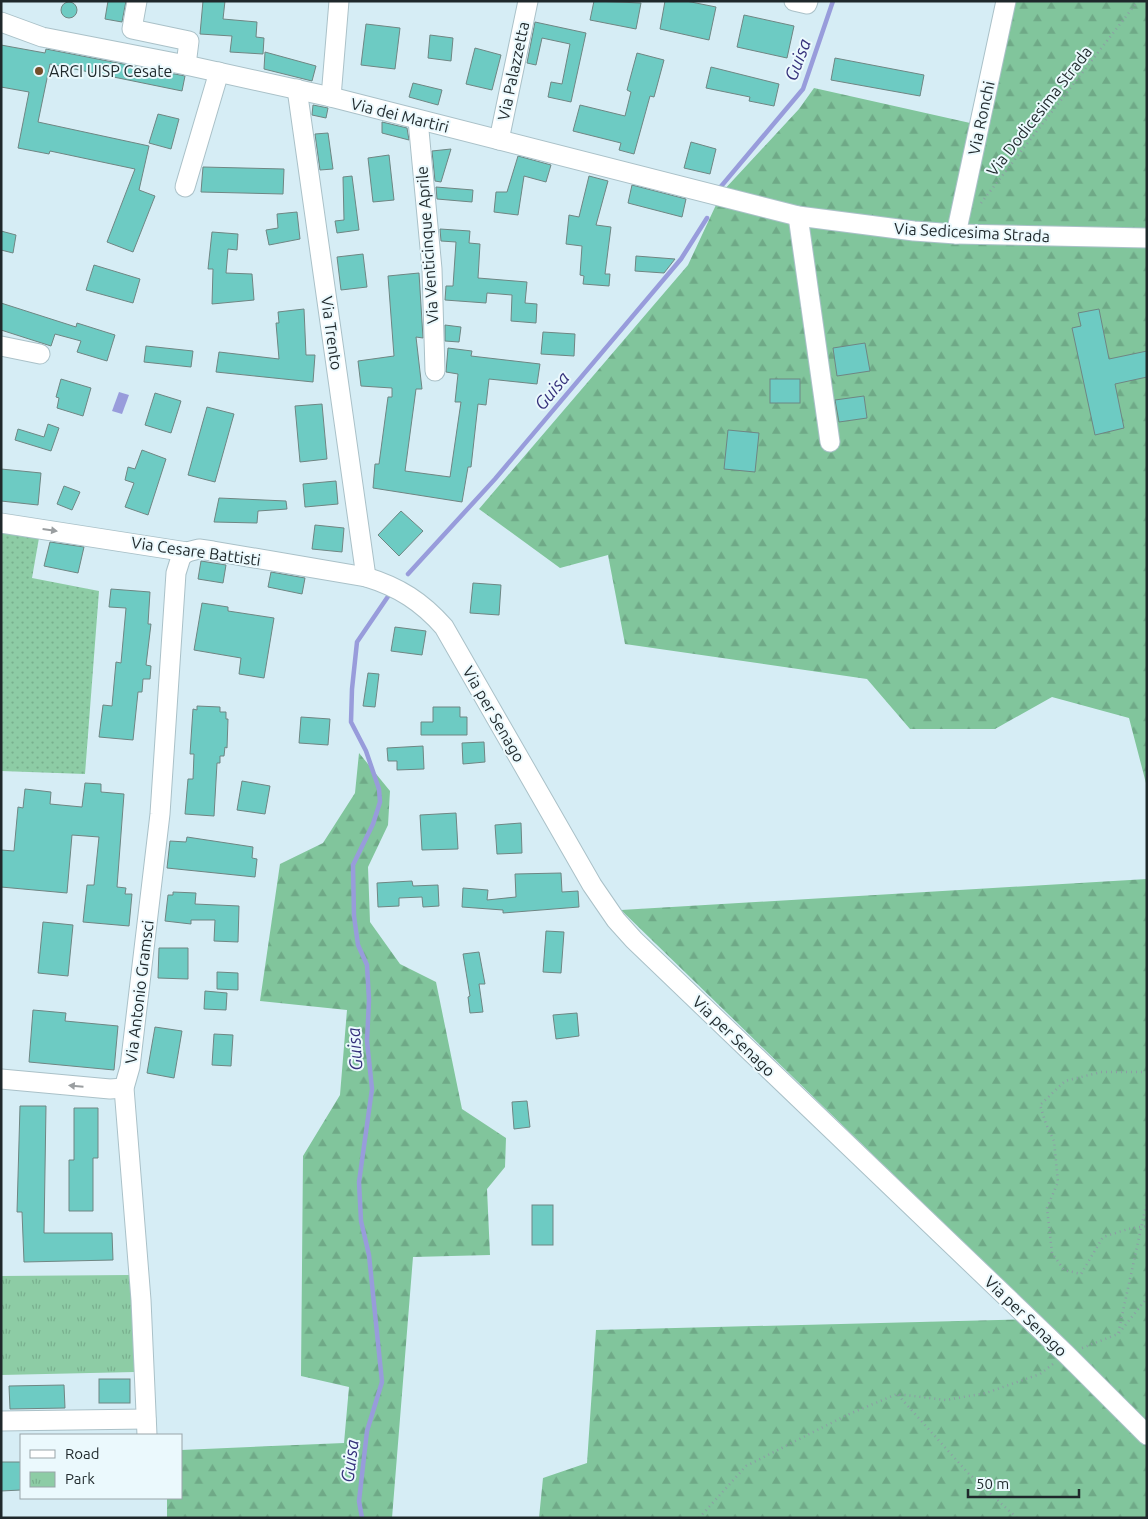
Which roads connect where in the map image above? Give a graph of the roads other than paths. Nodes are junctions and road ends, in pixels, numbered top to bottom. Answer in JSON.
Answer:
{"nodes":[{"id":1,"x":137,"y":1,"type":"edge"},
{"id":2,"x":339,"y":1,"type":"edge"},
{"id":3,"x":528,"y":1,"type":"edge"},
{"id":4,"x":794,"y":1,"type":"edge"},
{"id":5,"x":808,"y":1,"type":"edge"},
{"id":6,"x":1006,"y":1,"type":"edge"},
{"id":7,"x":1,"y":22,"type":"edge"},
{"id":8,"x":186,"y":65,"type":"junction"},
{"id":9,"x":219,"y":72,"type":"junction"},
{"id":10,"x":297,"y":89,"type":"junction"},
{"id":11,"x":331,"y":97,"type":"junction"},
{"id":12,"x":418,"y":120,"type":"junction"},
{"id":13,"x":499,"y":140,"type":"junction"},
{"id":14,"x":184,"y":187,"type":"dead end"},
{"id":15,"x":798,"y":216,"type":"junction"},
{"id":16,"x":956,"y":234,"type":"junction"},
{"id":17,"x":1147,"y":238,"type":"edge"},
{"id":18,"x":1,"y":346,"type":"edge"},
{"id":19,"x":40,"y":354,"type":"dead end"},
{"id":20,"x":435,"y":371,"type":"dead end"},
{"id":21,"x":830,"y":442,"type":"dead end"},
{"id":22,"x":1,"y":523,"type":"edge"},
{"id":23,"x":187,"y":552,"type":"junction"},
{"id":24,"x":366,"y":577,"type":"junction"},
{"id":25,"x":390,"y":584,"type":"joint"},
{"id":26,"x":1,"y":1079,"type":"edge"},
{"id":27,"x":124,"y":1088,"type":"junction"},
{"id":28,"x":1,"y":1422,"type":"edge"},
{"id":29,"x":146,"y":1427,"type":"edge"},
{"id":30,"x":1147,"y":1435,"type":"edge"}],
"edges":[{"from":1,"to":8,"type":"street"},
{"from":2,"to":11,"type":"street"},
{"from":3,"to":13,"type":"street","name":"Via Palazzetta"},
{"from":4,"to":5,"type":"street"},
{"from":6,"to":16,"type":"street","name":"Via Ronchi"},
{"from":7,"to":8,"type":"street","name":"Via dei Martiri"},
{"from":8,"to":9,"type":"street","name":"Via dei Martiri"},
{"from":9,"to":10,"type":"street","name":"Via dei Martiri"},
{"from":9,"to":14,"type":"street"},
{"from":10,"to":11,"type":"street","name":"Via dei Martiri"},
{"from":10,"to":24,"type":"street","name":"Via Trento"},
{"from":11,"to":12,"type":"street","name":"Via dei Martiri"},
{"from":12,"to":13,"type":"street","name":"Via dei Martiri"},
{"from":12,"to":20,"type":"street","name":"Via Venticinque Aprile"},
{"from":13,"to":15,"type":"street","name":"Via dei Martiri"},
{"from":15,"to":16,"type":"street","name":"Via Sedicesima Strada"},
{"from":15,"to":21,"type":"street"},
{"from":16,"to":17,"type":"street","name":"Via Sedicesima Strada"},
{"from":18,"to":19,"type":"street"},
{"from":22,"to":23,"type":"street","name":"Via Cesare Battisti","one_way":true},
{"from":23,"to":24,"type":"street","name":"Via Cesare Battisti"},
{"from":23,"to":27,"type":"street","name":"Via Antonio Gramsci"},
{"from":24,"to":25,"type":"street","name":"Via Cesare Battisti"},
{"from":25,"to":30,"type":"street","name":"Via per Senago"},
{"from":27,"to":26,"type":"street","one_way":true},
{"from":27,"to":29,"type":"street","name":"Via Antonio Gramsci"},
{"from":28,"to":29,"type":"street"}]}
